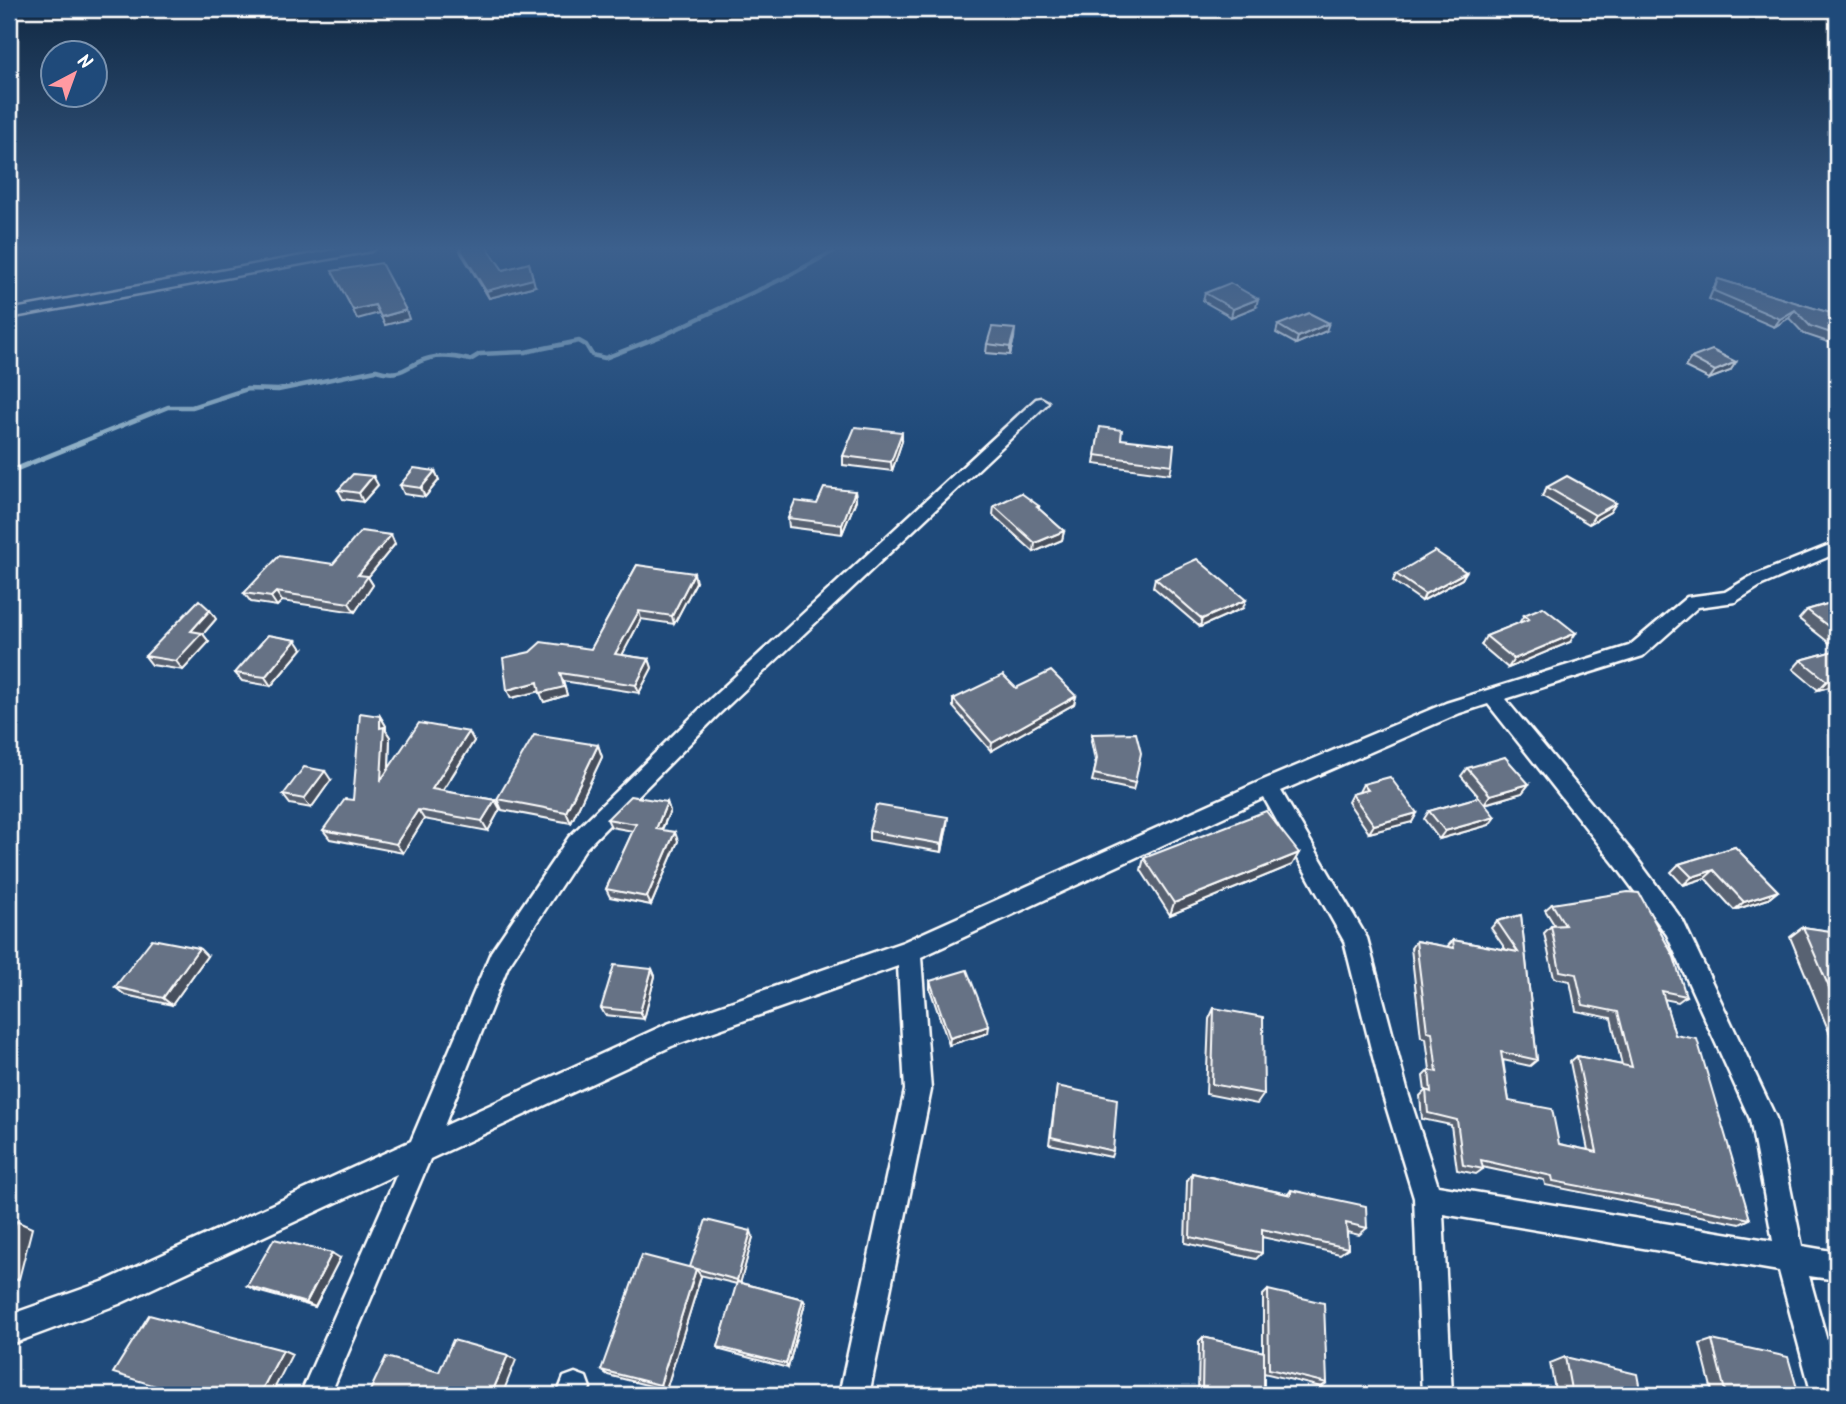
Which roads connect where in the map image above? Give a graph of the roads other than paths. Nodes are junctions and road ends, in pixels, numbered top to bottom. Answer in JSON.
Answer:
{"nodes":[{"id":1,"x":1041,"y":402,"type":"dead end"},
{"id":2,"x":1837,"y":547,"type":"edge"},
{"id":3,"x":1492,"y":696,"type":"junction"},
{"id":4,"x":1268,"y":787,"type":"junction"},
{"id":5,"x":909,"y":951,"type":"junction"},
{"id":6,"x":422,"y":1148,"type":"junction"},
{"id":7,"x":1428,"y":1198,"type":"junction"},
{"id":8,"x":1790,"y":1258,"type":"junction"},
{"id":9,"x":1837,"y":1266,"type":"edge"},
{"id":10,"x":9,"y":1330,"type":"edge"},
{"id":11,"x":316,"y":1395,"type":"edge"},
{"id":12,"x":854,"y":1395,"type":"edge"},
{"id":13,"x":1437,"y":1395,"type":"edge"},
{"id":14,"x":1827,"y":1395,"type":"edge"}],
"edges":[{"from":1,"to":6,"type":"street"},
{"from":2,"to":3,"type":"street"},
{"from":3,"to":4,"type":"street"},
{"from":3,"to":8,"type":"street"},
{"from":4,"to":5,"type":"street"},
{"from":4,"to":7,"type":"street"},
{"from":5,"to":6,"type":"street"},
{"from":5,"to":12,"type":"street"},
{"from":6,"to":10,"type":"street"},
{"from":6,"to":11,"type":"street"},
{"from":7,"to":8,"type":"street"},
{"from":7,"to":13,"type":"street"},
{"from":8,"to":9,"type":"street"},
{"from":8,"to":14,"type":"street"}]}
